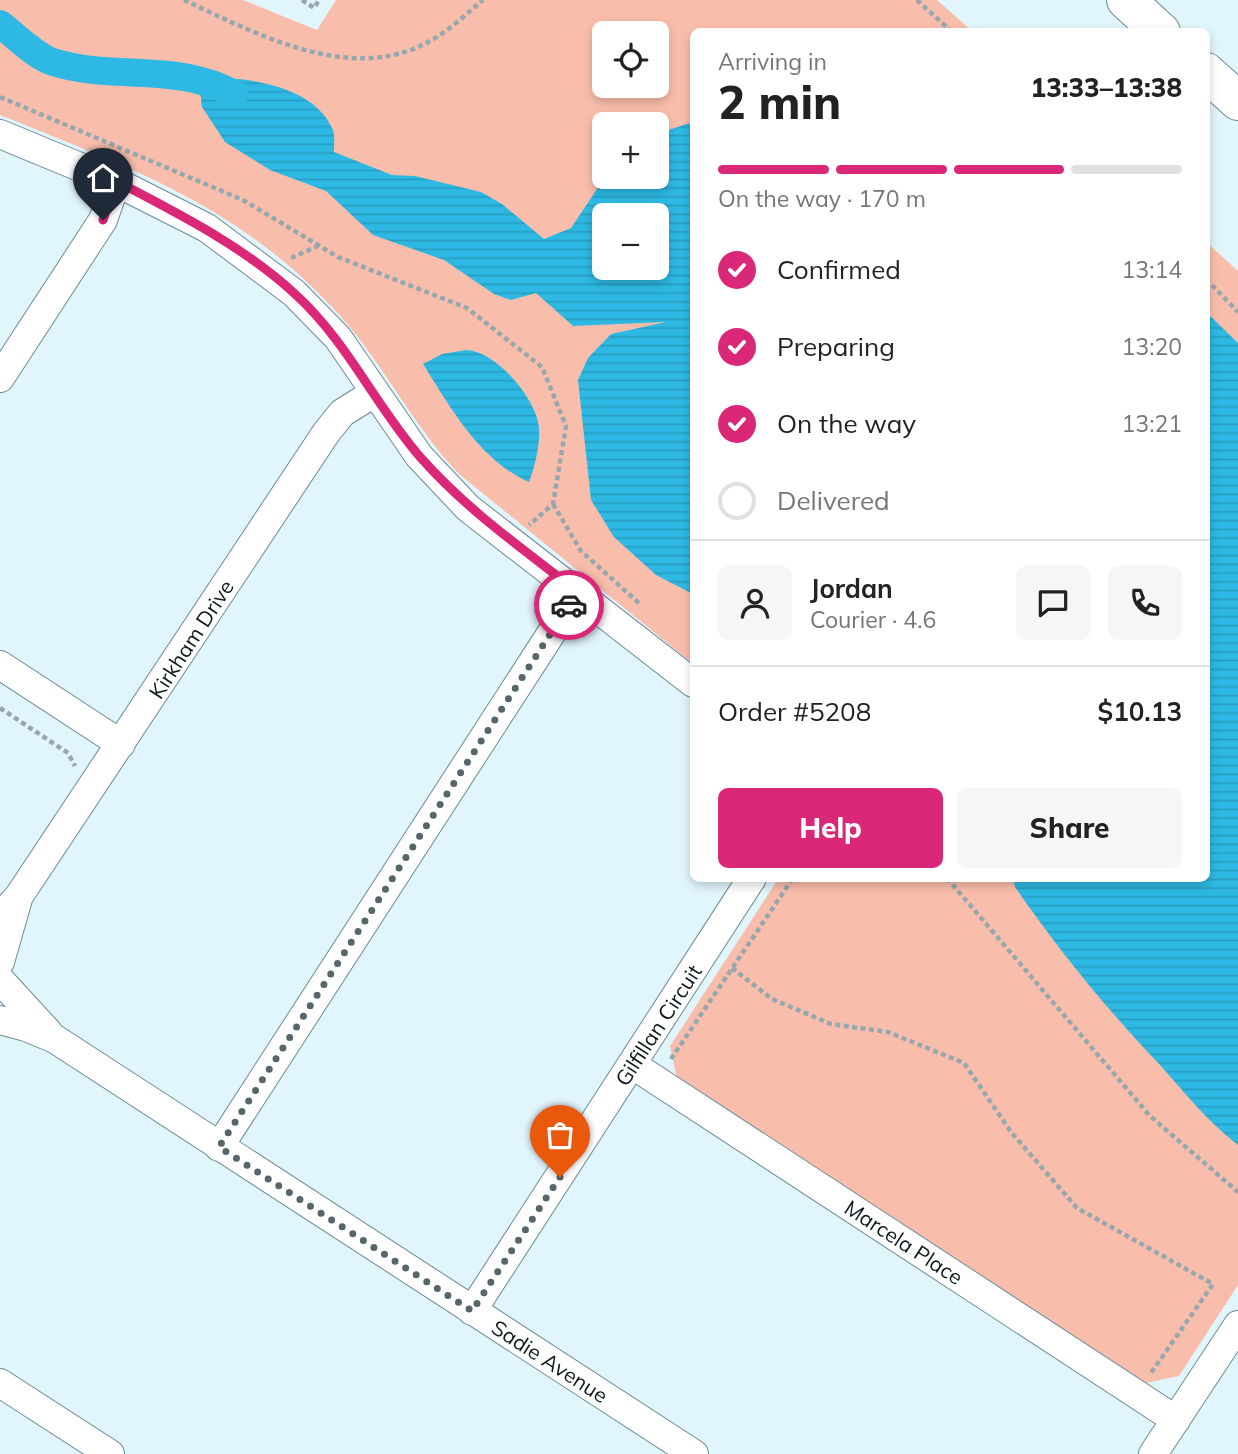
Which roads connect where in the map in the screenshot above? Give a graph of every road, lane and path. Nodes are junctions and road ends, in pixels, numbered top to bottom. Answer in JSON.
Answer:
{"nodes":[{"id":1,"x":184,"y":0,"type":"edge"},
{"id":2,"x":302,"y":0,"type":"edge"},
{"id":3,"x":319,"y":0,"type":"edge"},
{"id":4,"x":483,"y":0,"type":"edge"},
{"id":5,"x":917,"y":0,"type":"edge"},
{"id":6,"x":1126,"y":0,"type":"edge"},
{"id":7,"x":948,"y":28,"type":"edge"},
{"id":8,"x":1157,"y":28,"type":"edge"},
{"id":9,"x":1210,"y":76,"type":"edge"},
{"id":10,"x":0,"y":97,"type":"edge"},
{"id":11,"x":1238,"y":101,"type":"edge"},
{"id":12,"x":0,"y":134,"type":"edge"},
{"id":13,"x":116,"y":181,"type":"junction"},
{"id":14,"x":1210,"y":283,"type":"edge"},
{"id":15,"x":1238,"y":312,"type":"edge"},
{"id":16,"x":0,"y":378,"type":"edge"},
{"id":17,"x":374,"y":393,"type":"junction"},
{"id":18,"x":553,"y":503,"type":"junction"},
{"id":19,"x":511,"y":541,"type":"junction"},
{"id":20,"x":578,"y":592,"type":"junction"},
{"id":21,"x":647,"y":611,"type":"dead end"},
{"id":22,"x":0,"y":665,"type":"edge"},
{"id":23,"x":690,"y":681,"type":"edge"},
{"id":24,"x":0,"y":708,"type":"edge"},
{"id":25,"x":121,"y":744,"type":"junction"},
{"id":26,"x":77,"y":769,"type":"dead end"},
{"id":27,"x":749,"y":882,"type":"edge"},
{"id":28,"x":790,"y":882,"type":"edge"},
{"id":29,"x":950,"y":882,"type":"edge"},
{"id":30,"x":19,"y":896,"type":"junction"},
{"id":31,"x":0,"y":917,"type":"edge"},
{"id":32,"x":0,"y":962,"type":"edge"},
{"id":33,"x":732,"y":968,"type":"junction"},
{"id":34,"x":0,"y":980,"type":"edge"},
{"id":35,"x":0,"y":990,"type":"edge"},
{"id":36,"x":0,"y":1020,"type":"edge"},
{"id":37,"x":55,"y":1039,"type":"junction"},
{"id":38,"x":633,"y":1065,"type":"junction"},
{"id":39,"x":657,"y":1080,"type":"junction"},
{"id":40,"x":219,"y":1147,"type":"junction"},
{"id":41,"x":1238,"y":1192,"type":"edge"},
{"id":42,"x":472,"y":1311,"type":"junction"},
{"id":43,"x":1238,"y":1325,"type":"edge"},
{"id":44,"x":0,"y":1383,"type":"edge"},
{"id":45,"x":1136,"y":1394,"type":"junction"},
{"id":46,"x":1175,"y":1420,"type":"junction"},
{"id":47,"x":110,"y":1454,"type":"edge"},
{"id":48,"x":694,"y":1454,"type":"edge"},
{"id":49,"x":1153,"y":1454,"type":"edge"}],
"edges":[{"from":1,"to":4,"type":"path"},
{"from":2,"to":3,"type":"path"},
{"from":5,"to":7,"type":"path"},
{"from":6,"to":8,"type":"highway"},
{"from":9,"to":11,"type":"highway"},
{"from":10,"to":18,"type":"path"},
{"from":12,"to":13,"type":"street"},
{"from":13,"to":16,"type":"street"},
{"from":13,"to":17,"type":"street"},
{"from":14,"to":15,"type":"path"},
{"from":17,"to":19,"type":"street"},
{"from":17,"to":25,"type":"street","name":"Kirkham Drive"},
{"from":18,"to":19,"type":"path"},
{"from":18,"to":21,"type":"path"},
{"from":19,"to":20,"type":"street"},
{"from":20,"to":23,"type":"street"},
{"from":20,"to":40,"type":"street"},
{"from":22,"to":25,"type":"street"},
{"from":24,"to":26,"type":"path"},
{"from":25,"to":30,"type":"street","name":"Kirkham Drive"},
{"from":27,"to":38,"type":"street","name":"Gilfillan Circuit"},
{"from":28,"to":33,"type":"path"},
{"from":29,"to":41,"type":"path"},
{"from":30,"to":31,"type":"street","name":"Kirkham Drive"},
{"from":30,"to":32,"type":"street","name":"Kirkham Drive"},
{"from":33,"to":39,"type":"path"},
{"from":33,"to":45,"type":"path"},
{"from":34,"to":35,"type":"street"},
{"from":34,"to":37,"type":"street","name":"Sadie Avenue"},
{"from":36,"to":37,"type":"street","name":"Sadie Avenue"},
{"from":37,"to":40,"type":"street","name":"Sadie Avenue"},
{"from":38,"to":39,"type":"street","name":"Marcela Place"},
{"from":38,"to":42,"type":"street","name":"Gilfillan Circuit"},
{"from":39,"to":45,"type":"street","name":"Marcela Place"},
{"from":40,"to":42,"type":"street","name":"Sadie Avenue"},
{"from":42,"to":48,"type":"street","name":"Sadie Avenue"},
{"from":43,"to":46,"type":"street"},
{"from":44,"to":47,"type":"street"},
{"from":45,"to":46,"type":"street","name":"Marcela Place"},
{"from":46,"to":49,"type":"street"}]}
